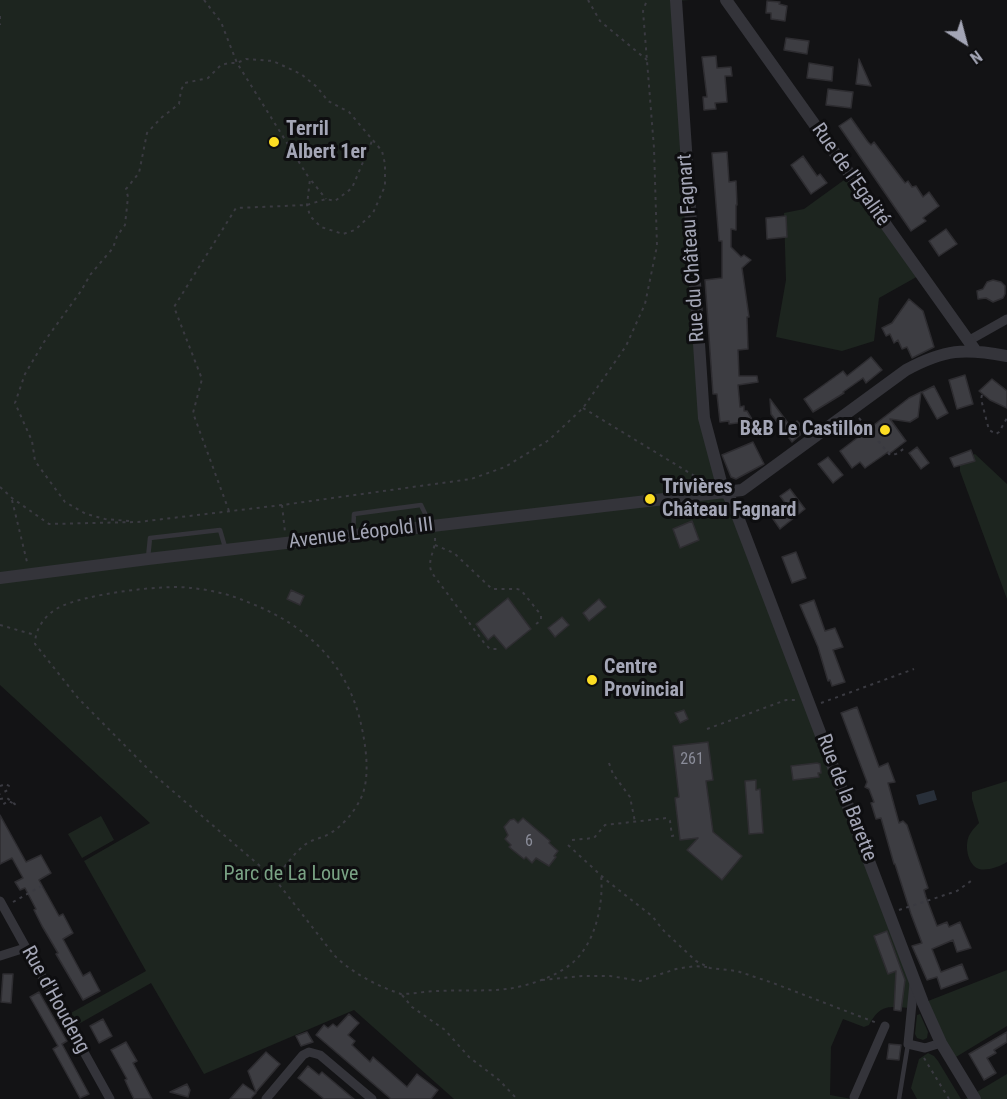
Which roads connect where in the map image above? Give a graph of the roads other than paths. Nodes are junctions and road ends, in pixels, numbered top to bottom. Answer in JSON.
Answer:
{"nodes":[{"id":1,"x":675,"y":0,"type":"edge"},
{"id":2,"x":726,"y":0,"type":"edge"},
{"id":3,"x":1007,"y":318,"type":"edge"},
{"id":4,"x":971,"y":345,"type":"junction"},
{"id":5,"x":1007,"y":356,"type":"edge"},
{"id":6,"x":725,"y":493,"type":"junction"},
{"id":7,"x":432,"y":525,"type":"junction"},
{"id":8,"x":353,"y":535,"type":"junction"},
{"id":9,"x":226,"y":550,"type":"junction"},
{"id":10,"x":148,"y":559,"type":"junction"},
{"id":11,"x":0,"y":579,"type":"edge"},
{"id":12,"x":2,"y":904,"type":"edge"},
{"id":13,"x":26,"y":948,"type":"junction"},
{"id":14,"x":0,"y":956,"type":"edge"},
{"id":15,"x":914,"y":979,"type":"junction"},
{"id":16,"x":885,"y":1026,"type":"road end"},
{"id":17,"x":941,"y":1043,"type":"junction"},
{"id":18,"x":908,"y":1044,"type":"junction"},
{"id":19,"x":854,"y":1097,"type":"dead end"},
{"id":20,"x":110,"y":1099,"type":"edge"},
{"id":21,"x":266,"y":1099,"type":"edge"},
{"id":22,"x":372,"y":1099,"type":"edge"},
{"id":23,"x":900,"y":1099,"type":"edge"},
{"id":24,"x":975,"y":1099,"type":"edge"}],
"edges":[{"from":1,"to":6,"type":"street","name":"Rue du Château Fagnart"},
{"from":2,"to":4,"type":"street","name":"Rue de l'Egalité"},
{"from":3,"to":4,"type":"street"},
{"from":4,"to":5,"type":"street","name":"Avenue Léopold III"},
{"from":4,"to":6,"type":"street","name":"Avenue Léopold III"},
{"from":6,"to":7,"type":"street","name":"Avenue Léopold III"},
{"from":6,"to":15,"type":"street","name":"Rue de la Barette"},
{"from":7,"to":8,"type":"street","name":"Avenue Léopold III"},
{"from":7,"to":8,"type":"lane"},
{"from":8,"to":9,"type":"street","name":"Avenue Léopold III"},
{"from":9,"to":10,"type":"street","name":"Avenue Léopold III"},
{"from":9,"to":10,"type":"lane"},
{"from":10,"to":11,"type":"street","name":"Avenue Léopold III"},
{"from":12,"to":13,"type":"street","name":"Rue d'Houdeng"},
{"from":13,"to":14,"type":"street"},
{"from":13,"to":20,"type":"street","name":"Rue d'Houdeng"},
{"from":15,"to":17,"type":"street","name":"Rue de la Barette"},
{"from":15,"to":18,"type":"street"},
{"from":16,"to":19,"type":"street"},
{"from":17,"to":18,"type":"street"},
{"from":17,"to":24,"type":"street","name":"Rue de la Barette"},
{"from":18,"to":23,"type":"lane"},
{"from":21,"to":22,"type":"street"}]}
